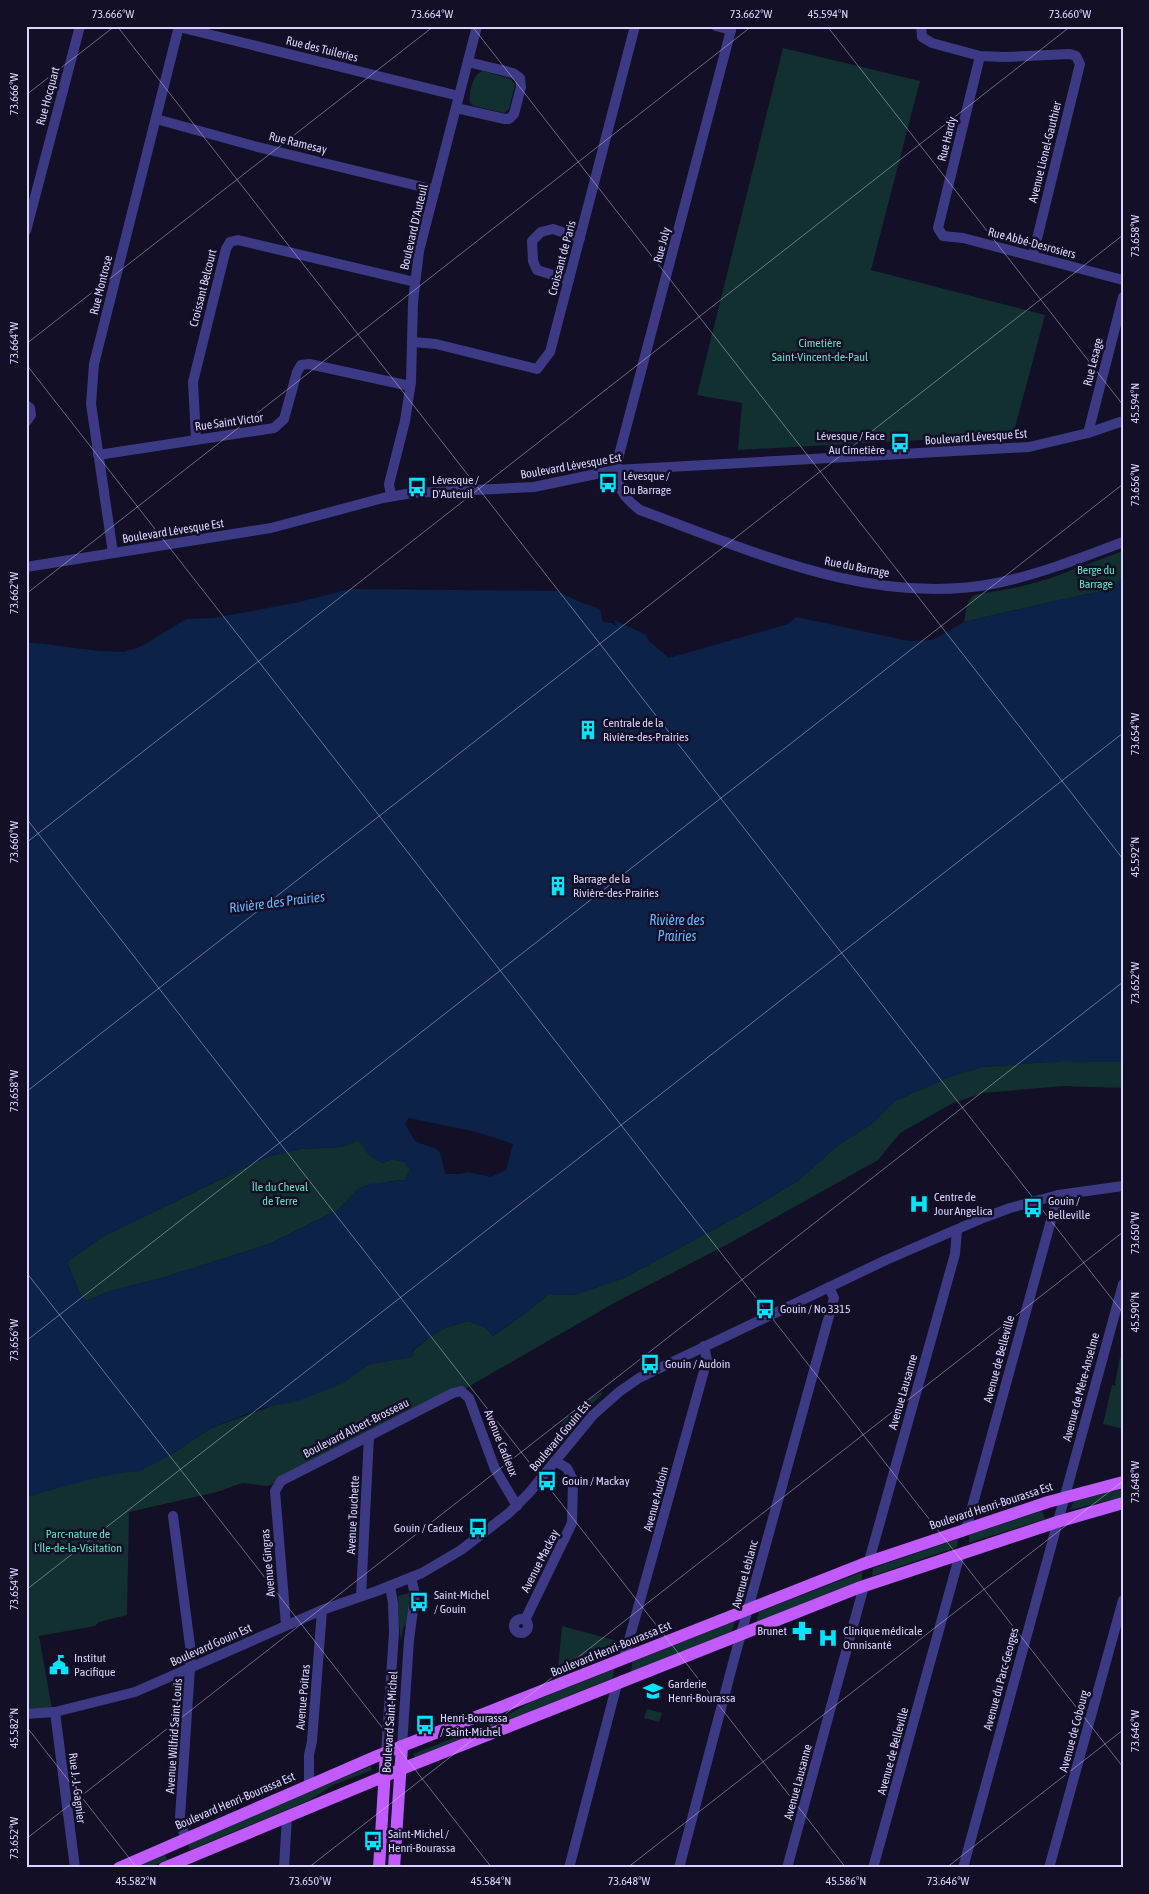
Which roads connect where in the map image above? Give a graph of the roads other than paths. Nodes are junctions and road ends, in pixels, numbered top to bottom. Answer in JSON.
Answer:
{"nodes":[{"id":1,"x":80,"y":26,"type":"edge"},
{"id":2,"x":478,"y":26,"type":"edge"},
{"id":3,"x":635,"y":26,"type":"edge"},
{"id":4,"x":716,"y":26,"type":"edge"},
{"id":5,"x":921,"y":26,"type":"edge"},
{"id":6,"x":179,"y":27,"type":"edge"},
{"id":7,"x":732,"y":28,"type":"edge"},
{"id":8,"x":980,"y":56,"type":"junction"},
{"id":9,"x":468,"y":62,"type":"junction"},
{"id":10,"x":459,"y":96,"type":"junction"},
{"id":11,"x":456,"y":108,"type":"junction"},
{"id":12,"x":156,"y":119,"type":"junction"},
{"id":13,"x":435,"y":190,"type":"junction"},
{"id":14,"x":938,"y":228,"type":"joint"},
{"id":15,"x":26,"y":231,"type":"edge"},
{"id":16,"x":580,"y":238,"type":"junction"},
{"id":17,"x":1033,"y":255,"type":"junction"},
{"id":18,"x":569,"y":280,"type":"junction"},
{"id":19,"x":1123,"y":280,"type":"edge"},
{"id":20,"x":415,"y":282,"type":"junction"},
{"id":21,"x":1123,"y":297,"type":"edge"},
{"id":22,"x":412,"y":342,"type":"junction"},
{"id":23,"x":410,"y":386,"type":"junction"},
{"id":24,"x":26,"y":404,"type":"edge"},
{"id":25,"x":1123,"y":421,"type":"edge"},
{"id":26,"x":26,"y":422,"type":"edge"},
{"id":27,"x":1088,"y":433,"type":"junction"},
{"id":28,"x":196,"y":439,"type":"junction"},
{"id":29,"x":98,"y":455,"type":"junction"},
{"id":30,"x":615,"y":470,"type":"junction"},
{"id":31,"x":390,"y":496,"type":"junction"},
{"id":32,"x":1123,"y":542,"type":"edge"},
{"id":33,"x":113,"y":553,"type":"junction"},
{"id":34,"x":26,"y":567,"type":"edge"},
{"id":35,"x":1123,"y":1186,"type":"edge"},
{"id":36,"x":1058,"y":1195,"type":"junction"},
{"id":37,"x":957,"y":1230,"type":"junction"},
{"id":38,"x":1123,"y":1284,"type":"edge"},
{"id":39,"x":829,"y":1287,"type":"junction"},
{"id":40,"x":704,"y":1346,"type":"junction"},
{"id":41,"x":461,"y":1391,"type":"joint"},
{"id":42,"x":369,"y":1436,"type":"junction"},
{"id":43,"x":555,"y":1461,"type":"junction"},
{"id":44,"x":1123,"y":1482,"type":"edge"},
{"id":45,"x":1064,"y":1497,"type":"junction"},
{"id":46,"x":274,"y":1498,"type":"joint"},
{"id":47,"x":1123,"y":1504,"type":"edge"},
{"id":48,"x":517,"y":1506,"type":"junction"},
{"id":49,"x":173,"y":1516,"type":"dead end"},
{"id":50,"x":1056,"y":1522,"type":"junction"},
{"id":51,"x":966,"y":1529,"type":"junction"},
{"id":52,"x":960,"y":1554,"type":"junction"},
{"id":53,"x":869,"y":1561,"type":"junction"},
{"id":54,"x":411,"y":1578,"type":"junction"},
{"id":55,"x":390,"y":1586,"type":"junction"},
{"id":56,"x":864,"y":1586,"type":"junction"},
{"id":57,"x":361,"y":1596,"type":"junction"},
{"id":58,"x":1123,"y":1600,"type":"edge"},
{"id":59,"x":748,"y":1609,"type":"junction"},
{"id":60,"x":322,"y":1610,"type":"junction"},
{"id":61,"x":524,"y":1620,"type":"dead end"},
{"id":62,"x":286,"y":1625,"type":"junction"},
{"id":63,"x":741,"y":1634,"type":"junction"},
{"id":64,"x":624,"y":1658,"type":"junction"},
{"id":65,"x":191,"y":1667,"type":"junction"},
{"id":66,"x":617,"y":1684,"type":"junction"},
{"id":67,"x":55,"y":1712,"type":"junction"},
{"id":68,"x":26,"y":1714,"type":"edge"},
{"id":69,"x":402,"y":1746,"type":"junction"},
{"id":70,"x":386,"y":1753,"type":"junction"},
{"id":71,"x":401,"y":1770,"type":"junction"},
{"id":72,"x":385,"y":1776,"type":"junction"},
{"id":73,"x":309,"y":1785,"type":"junction"},
{"id":74,"x":287,"y":1816,"type":"junction"},
{"id":75,"x":185,"y":1838,"type":"junction"},
{"id":76,"x":75,"y":1868,"type":"edge"},
{"id":77,"x":119,"y":1868,"type":"edge"},
{"id":78,"x":164,"y":1868,"type":"edge"},
{"id":79,"x":284,"y":1868,"type":"edge"},
{"id":80,"x":379,"y":1868,"type":"edge"},
{"id":81,"x":394,"y":1868,"type":"edge"},
{"id":82,"x":569,"y":1868,"type":"edge"},
{"id":83,"x":679,"y":1868,"type":"edge"},
{"id":84,"x":787,"y":1868,"type":"edge"},
{"id":85,"x":873,"y":1868,"type":"edge"},
{"id":86,"x":962,"y":1868,"type":"edge"},
{"id":87,"x":1049,"y":1868,"type":"edge"}],
"edges":[{"from":1,"to":15,"type":"street","name":"Rue Hocquart"},
{"from":2,"to":9,"type":"street","name":"Boulevard D'Auteuil"},
{"from":3,"to":16,"type":"street","name":"Croissant de Paris"},
{"from":4,"to":7,"type":"street"},
{"from":5,"to":8,"type":"street"},
{"from":6,"to":10,"type":"street","name":"Rue des Tuileries"},
{"from":6,"to":12,"type":"street","name":"Rue Montrose"},
{"from":7,"to":30,"type":"street","name":"Rue Joly"},
{"from":8,"to":14,"type":"street","name":"Rue Hardy"},
{"from":8,"to":17,"type":"street","name":"Avenue Lionel-Gauthier"},
{"from":9,"to":10,"type":"street","name":"Boulevard D'Auteuil"},
{"from":9,"to":11,"type":"street"},
{"from":10,"to":11,"type":"street","name":"Boulevard D'Auteuil"},
{"from":11,"to":13,"type":"street","name":"Boulevard D'Auteuil"},
{"from":12,"to":13,"type":"street","name":"Rue Ramesay"},
{"from":12,"to":29,"type":"street","name":"Rue Montrose"},
{"from":13,"to":20,"type":"street","name":"Boulevard D'Auteuil"},
{"from":14,"to":17,"type":"street","name":"Rue Abbé-Desrosiers"},
{"from":16,"to":18,"type":"street","name":"Croissant de Paris"},
{"from":16,"to":18,"type":"street"},
{"from":17,"to":19,"type":"street","name":"Rue Abbé-Desrosiers"},
{"from":18,"to":22,"type":"street","name":"Croissant de Paris"},
{"from":20,"to":22,"type":"street","name":"Boulevard D'Auteuil"},
{"from":20,"to":28,"type":"street","name":"Croissant Belcourt"},
{"from":21,"to":27,"type":"street","name":"Rue Lesage"},
{"from":22,"to":23,"type":"street","name":"Boulevard D'Auteuil"},
{"from":23,"to":28,"type":"street","name":"Rue Saint Victor"},
{"from":23,"to":31,"type":"street","name":"Boulevard D'Auteuil"},
{"from":24,"to":26,"type":"street"},
{"from":25,"to":27,"type":"street","name":"Boulevard Lévesque Est"},
{"from":27,"to":30,"type":"street","name":"Boulevard Lévesque Est"},
{"from":28,"to":29,"type":"street","name":"Rue Saint Victor"},
{"from":29,"to":33,"type":"street","name":"Rue Montrose"},
{"from":30,"to":31,"type":"street","name":"Boulevard Lévesque Est"},
{"from":30,"to":32,"type":"street","name":"Rue du Barrage"},
{"from":31,"to":33,"type":"street","name":"Boulevard Lévesque Est"},
{"from":33,"to":34,"type":"street","name":"Boulevard Lévesque Est"},
{"from":35,"to":36,"type":"street","name":"Boulevard Gouin Est"},
{"from":36,"to":37,"type":"street","name":"Boulevard Gouin Est"},
{"from":36,"to":51,"type":"street","name":"Avenue de Belleville"},
{"from":37,"to":39,"type":"street","name":"Boulevard Gouin Est"},
{"from":37,"to":53,"type":"street","name":"Avenue Lausanne"},
{"from":38,"to":45,"type":"street","name":"Avenue de Mère-Anselme"},
{"from":39,"to":40,"type":"street","name":"Boulevard Gouin Est"},
{"from":39,"to":59,"type":"street","name":"Avenue Leblanc"},
{"from":40,"to":43,"type":"street","name":"Boulevard Gouin Est"},
{"from":40,"to":64,"type":"street","name":"Avenue Audoin"},
{"from":41,"to":42,"type":"street","name":"Boulevard Albert-Brosseau"},
{"from":41,"to":48,"type":"street","name":"Avenue Cadieux"},
{"from":42,"to":46,"type":"street","name":"Boulevard Albert-Brosseau"},
{"from":42,"to":57,"type":"street","name":"Avenue Touchette"},
{"from":43,"to":48,"type":"street","name":"Boulevard Gouin Est"},
{"from":43,"to":61,"type":"street","name":"Avenue Mackay"},
{"from":44,"to":45,"type":"main road","name":"Boulevard Henri-Bourassa Est"},
{"from":45,"to":50,"type":"street","name":"Avenue du Parc-Georges"},
{"from":45,"to":51,"type":"main road","name":"Boulevard Henri-Bourassa Est"},
{"from":46,"to":62,"type":"street","name":"Avenue Gingras"},
{"from":47,"to":50,"type":"main road"},
{"from":48,"to":54,"type":"street","name":"Boulevard Gouin Est"},
{"from":49,"to":65,"type":"street","name":"Avenue Wilfrid Saint-Louis"},
{"from":50,"to":52,"type":"main road"},
{"from":50,"to":86,"type":"street","name":"Avenue du Parc-Georges"},
{"from":51,"to":53,"type":"main road","name":"Boulevard Henri-Bourassa Est"},
{"from":52,"to":56,"type":"main road"},
{"from":52,"to":85,"type":"street","name":"Avenue de Belleville"},
{"from":53,"to":59,"type":"main road","name":"Boulevard Henri-Bourassa Est"},
{"from":54,"to":55,"type":"street","name":"Boulevard Gouin Est"},
{"from":54,"to":69,"type":"street","name":"Boulevard Saint-Michel"},
{"from":55,"to":57,"type":"street","name":"Boulevard Gouin Est"},
{"from":55,"to":70,"type":"street","name":"Boulevard Saint-Michel"},
{"from":56,"to":63,"type":"main road"},
{"from":56,"to":84,"type":"street","name":"Avenue Lausanne"},
{"from":57,"to":60,"type":"street","name":"Boulevard Gouin Est"},
{"from":58,"to":87,"type":"street","name":"Avenue de Cobourg"},
{"from":59,"to":63,"type":"street","name":"Avenue Leblanc"},
{"from":59,"to":64,"type":"main road","name":"Boulevard Henri-Bourassa Est"},
{"from":60,"to":62,"type":"street","name":"Boulevard Gouin Est"},
{"from":60,"to":73,"type":"street","name":"Avenue Poitras"},
{"from":62,"to":65,"type":"street","name":"Boulevard Gouin Est"},
{"from":63,"to":66,"type":"main road"},
{"from":63,"to":83,"type":"street","name":"Avenue Leblanc"},
{"from":64,"to":69,"type":"main road","name":"Boulevard Henri-Bourassa Est"},
{"from":65,"to":67,"type":"street","name":"Boulevard Gouin Est"},
{"from":65,"to":75,"type":"street","name":"Avenue Wilfrid Saint-Louis"},
{"from":66,"to":71,"type":"main road"},
{"from":66,"to":82,"type":"street"},
{"from":67,"to":68,"type":"street","name":"Boulevard Gouin Est"},
{"from":67,"to":76,"type":"street","name":"Rue J.-J.-Gagnier"},
{"from":69,"to":70,"type":"main road","name":"Boulevard Henri-Bourassa Est"},
{"from":69,"to":71,"type":"main road","name":"Boulevard Saint-Michel"},
{"from":70,"to":72,"type":"main road","name":"Boulevard Saint-Michel"},
{"from":70,"to":73,"type":"main road","name":"Boulevard Henri-Bourassa Est"},
{"from":71,"to":72,"type":"main road"},
{"from":71,"to":81,"type":"main road","name":"Boulevard Saint-Michel"},
{"from":72,"to":74,"type":"main road"},
{"from":72,"to":80,"type":"main road","name":"Boulevard Saint-Michel"},
{"from":73,"to":75,"type":"main road","name":"Boulevard Henri-Bourassa Est"},
{"from":74,"to":78,"type":"main road"},
{"from":74,"to":79,"type":"street"},
{"from":75,"to":77,"type":"main road","name":"Boulevard Henri-Bourassa Est"}]}
